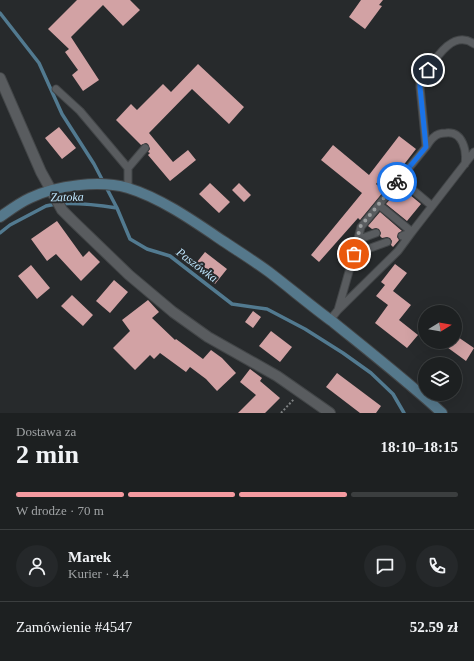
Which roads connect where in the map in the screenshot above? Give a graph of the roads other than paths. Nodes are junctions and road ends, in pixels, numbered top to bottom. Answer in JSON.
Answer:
{"nodes":[{"id":1,"x":474,"y":44,"type":"edge"},
{"id":2,"x":0,"y":78,"type":"edge"},
{"id":3,"x":56,"y":89,"type":"dead end"},
{"id":4,"x":426,"y":147,"type":"junction"},
{"id":5,"x":145,"y":148,"type":"dead end"},
{"id":6,"x":474,"y":152,"type":"edge"},
{"id":7,"x":465,"y":164,"type":"junction"},
{"id":8,"x":128,"y":168,"type":"junction"},
{"id":9,"x":400,"y":179,"type":"junction"},
{"id":10,"x":128,"y":188,"type":"junction"},
{"id":11,"x":51,"y":190,"type":"junction"},
{"id":12,"x":378,"y":205,"type":"junction"},
{"id":13,"x":432,"y":206,"type":"junction"},
{"id":14,"x":0,"y":217,"type":"edge"},
{"id":15,"x":412,"y":232,"type":"junction"},
{"id":16,"x":376,"y":233,"type":"dead end"},
{"id":17,"x":402,"y":236,"type":"dead end"},
{"id":18,"x":357,"y":240,"type":"junction"},
{"id":19,"x":387,"y":242,"type":"dead end"},
{"id":20,"x":354,"y":254,"type":"junction"},
{"id":21,"x":338,"y":310,"type":"junction"},
{"id":22,"x":330,"y":320,"type":"junction"},
{"id":23,"x":330,"y":413,"type":"edge"},
{"id":24,"x":442,"y":413,"type":"edge"}],
"edges":[{"from":1,"to":4,"type":"lane"},
{"from":2,"to":11,"type":"street"},
{"from":3,"to":8,"type":"lane"},
{"from":4,"to":7,"type":"lane"},
{"from":4,"to":9,"type":"lane"},
{"from":5,"to":8,"type":"lane"},
{"from":6,"to":7,"type":"lane"},
{"from":7,"to":13,"type":"lane"},
{"from":8,"to":10,"type":"lane"},
{"from":9,"to":12,"type":"lane"},
{"from":9,"to":13,"type":"lane"},
{"from":10,"to":11,"type":"main road"},
{"from":10,"to":22,"type":"main road"},
{"from":11,"to":14,"type":"main road"},
{"from":11,"to":23,"type":"street"},
{"from":12,"to":15,"type":"lane"},
{"from":12,"to":18,"type":"lane"},
{"from":13,"to":15,"type":"lane"},
{"from":15,"to":17,"type":"lane"},
{"from":15,"to":21,"type":"lane"},
{"from":16,"to":18,"type":"lane"},
{"from":18,"to":20,"type":"lane"},
{"from":19,"to":20,"type":"lane"},
{"from":20,"to":21,"type":"lane"},
{"from":21,"to":22,"type":"lane"},
{"from":22,"to":24,"type":"main road"}]}
